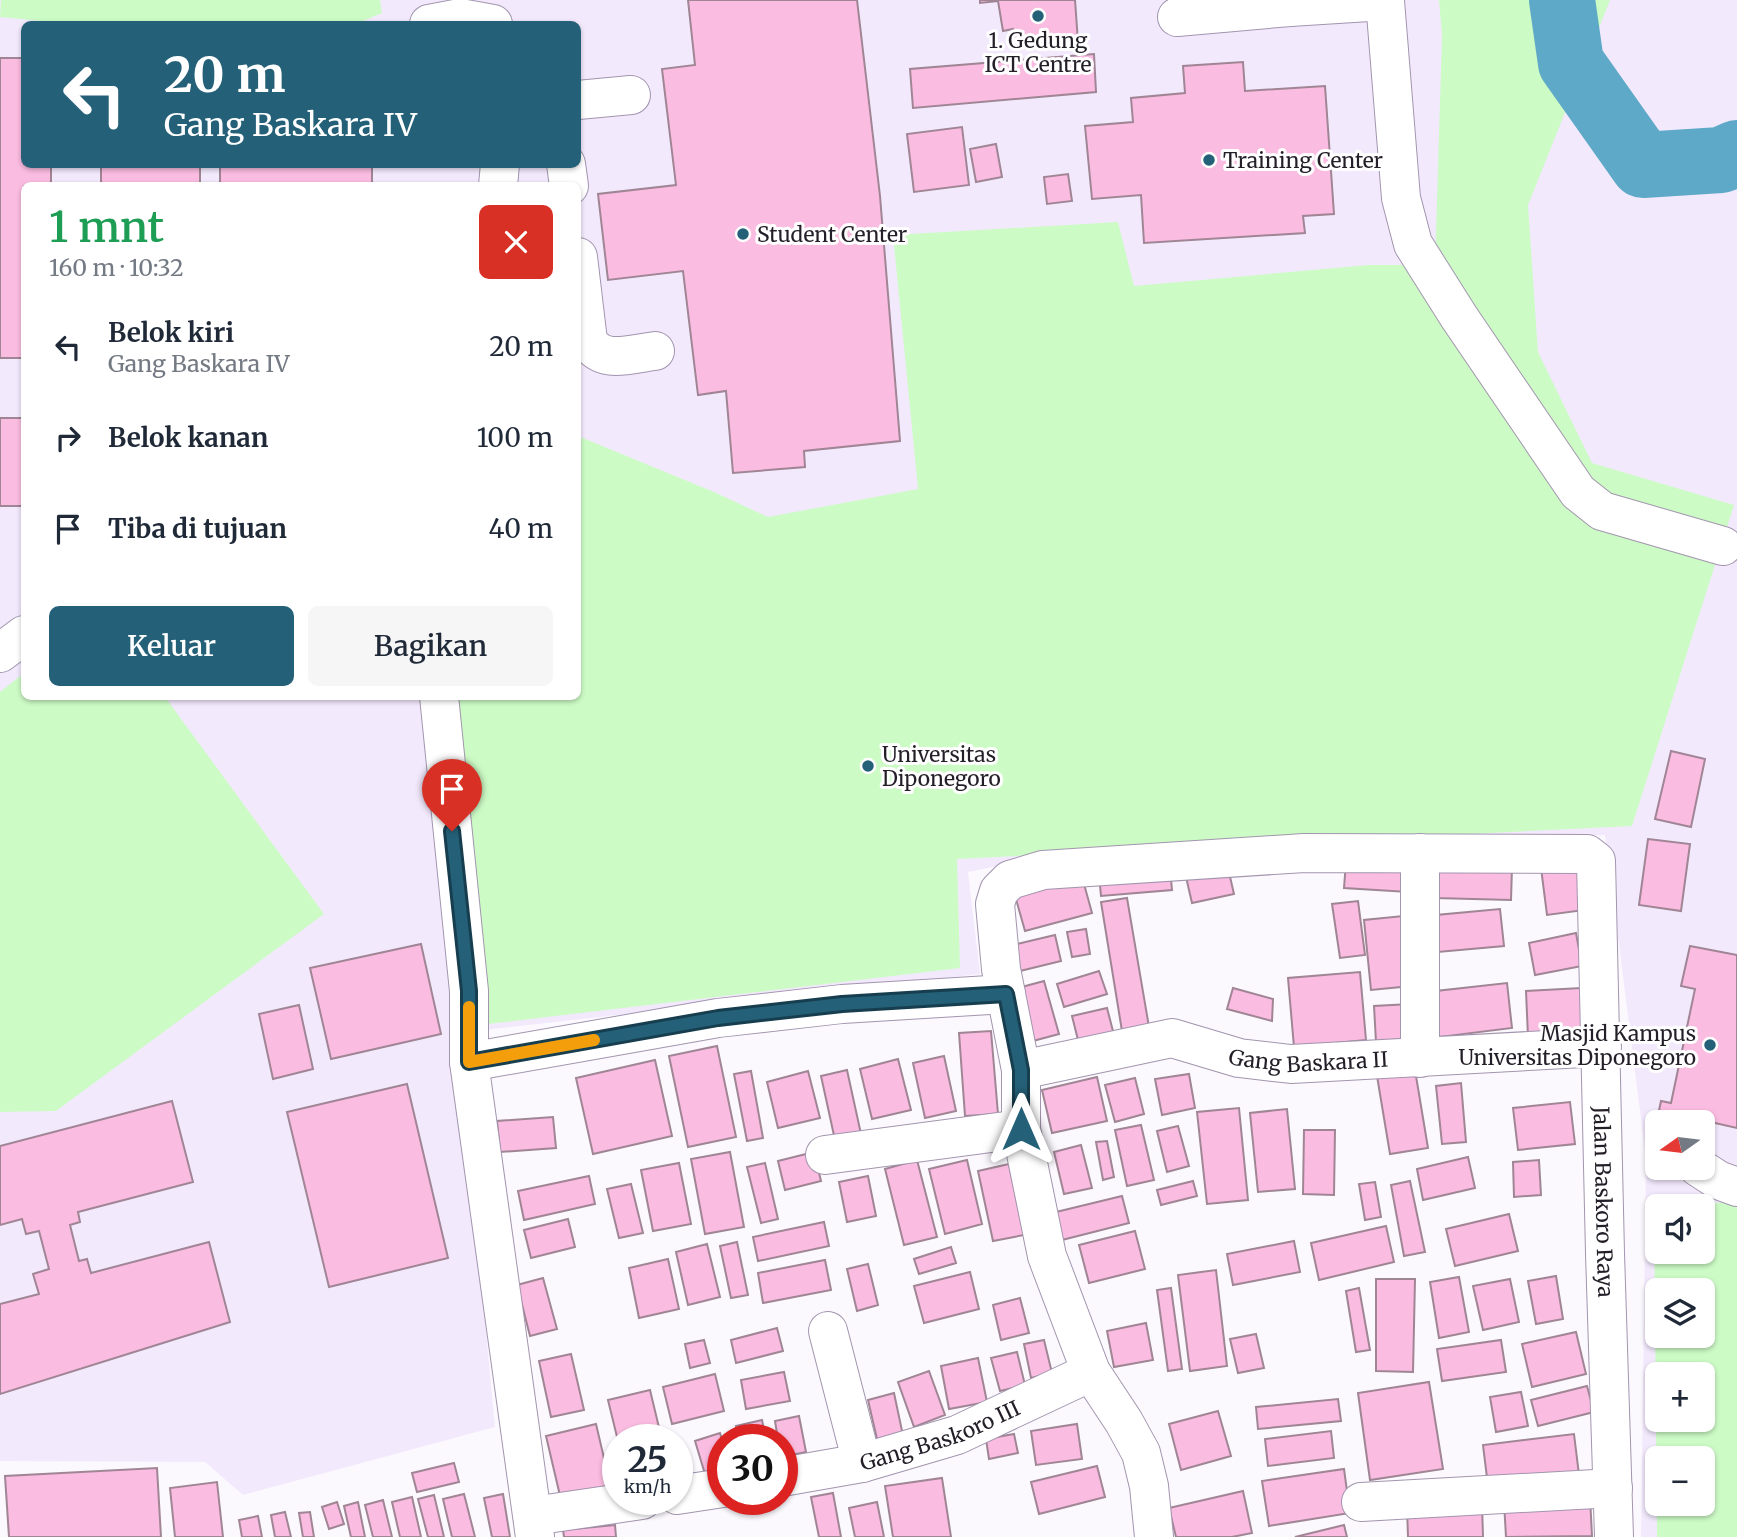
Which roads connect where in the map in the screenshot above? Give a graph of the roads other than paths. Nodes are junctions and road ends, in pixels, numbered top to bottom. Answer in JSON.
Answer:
{"nodes":[{"id":1,"x":505,"y":0,"type":"edge"},
{"id":2,"x":1385,"y":0,"type":"edge"},
{"id":3,"x":1289,"y":4,"type":"edge"},
{"id":4,"x":1177,"y":17,"type":"dead end"},
{"id":5,"x":444,"y":21,"type":"edge"},
{"id":6,"x":476,"y":21,"type":"edge"},
{"id":7,"x":506,"y":21,"type":"edge"},
{"id":8,"x":631,"y":95,"type":"dead end"},
{"id":9,"x":581,"y":100,"type":"edge"},
{"id":10,"x":581,"y":307,"type":"edge"},
{"id":11,"x":583,"y":340,"type":"edge"},
{"id":12,"x":655,"y":351,"type":"dead end"},
{"id":13,"x":1723,"y":546,"type":"dead end"},
{"id":14,"x":21,"y":637,"type":"edge"},
{"id":15,"x":0,"y":653,"type":"edge"},
{"id":16,"x":439,"y":700,"type":"edge"},
{"id":17,"x":1420,"y":853,"type":"junction"},
{"id":18,"x":1006,"y":994,"type":"junction"},
{"id":19,"x":1602,"y":1047,"type":"junction"},
{"id":20,"x":1420,"y":1058,"type":"junction"},
{"id":21,"x":469,"y":1062,"type":"junction"},
{"id":22,"x":1021,"y":1070,"type":"junction"},
{"id":23,"x":1021,"y":1129,"type":"junction"},
{"id":24,"x":825,"y":1155,"type":"dead end"},
{"id":25,"x":1715,"y":1161,"type":"edge"},
{"id":26,"x":1737,"y":1172,"type":"edge"},
{"id":27,"x":1715,"y":1178,"type":"edge"},
{"id":28,"x":1737,"y":1187,"type":"edge"},
{"id":29,"x":828,"y":1331,"type":"dead end"},
{"id":30,"x":1091,"y":1373,"type":"junction"},
{"id":31,"x":862,"y":1463,"type":"junction"},
{"id":32,"x":798,"y":1474,"type":"edge"},
{"id":33,"x":1613,"y":1488,"type":"junction"},
{"id":34,"x":1361,"y":1502,"type":"dead end"},
{"id":35,"x":602,"y":1510,"type":"edge"},
{"id":36,"x":534,"y":1527,"type":"edge"},
{"id":37,"x":1154,"y":1537,"type":"edge"},
{"id":38,"x":1614,"y":1537,"type":"edge"}],
"edges":[{"from":1,"to":7,"type":"street"},
{"from":2,"to":3,"type":"street"},
{"from":2,"to":13,"type":"street"},
{"from":3,"to":4,"type":"street"},
{"from":5,"to":6,"type":"street"},
{"from":8,"to":9,"type":"street"},
{"from":10,"to":11,"type":"street"},
{"from":11,"to":12,"type":"street"},
{"from":14,"to":15,"type":"street"},
{"from":16,"to":21,"type":"street"},
{"from":17,"to":18,"type":"street"},
{"from":17,"to":19,"type":"street","name":"Jalan Baskoro Raya"},
{"from":17,"to":20,"type":"street"},
{"from":18,"to":21,"type":"street"},
{"from":18,"to":22,"type":"street"},
{"from":19,"to":20,"type":"street","name":"Gang Baskara II"},
{"from":19,"to":33,"type":"street","name":"Jalan Baskoro Raya"},
{"from":20,"to":22,"type":"street","name":"Gang Baskara II"},
{"from":21,"to":36,"type":"street"},
{"from":22,"to":23,"type":"street"},
{"from":23,"to":24,"type":"street"},
{"from":23,"to":30,"type":"street"},
{"from":25,"to":26,"type":"street"},
{"from":27,"to":28,"type":"street"},
{"from":29,"to":31,"type":"street"},
{"from":30,"to":31,"type":"street","name":"Gang Baskoro III"},
{"from":30,"to":37,"type":"street"},
{"from":31,"to":32,"type":"street","name":"Gang Baskoro III"},
{"from":33,"to":34,"type":"street"},
{"from":33,"to":38,"type":"street","name":"Jalan Baskoro Raya"},
{"from":35,"to":36,"type":"street"}]}
